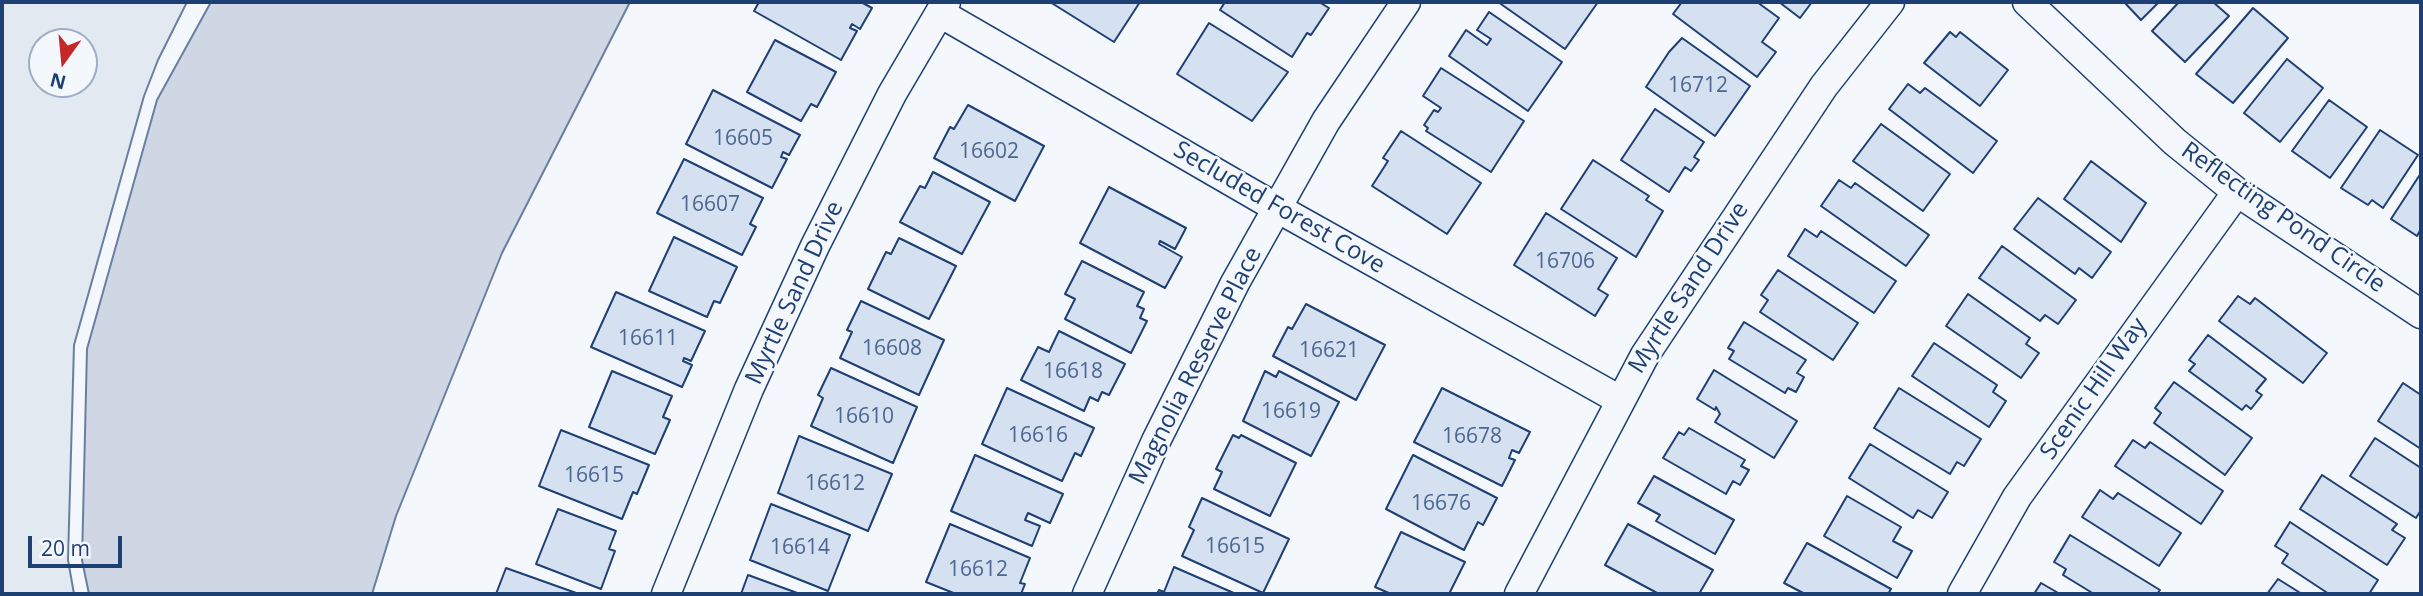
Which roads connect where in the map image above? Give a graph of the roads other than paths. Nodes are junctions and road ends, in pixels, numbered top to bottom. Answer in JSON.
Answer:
{"nodes":[{"id":1,"x":1406,"y":2,"type":"edge"},
{"id":2,"x":1891,"y":2,"type":"edge"},
{"id":3,"x":2027,"y":2,"type":"edge"},
{"id":4,"x":943,"y":7,"type":"edge"},
{"id":5,"x":2237,"y":192,"type":"junction"},
{"id":6,"x":1277,"y":208,"type":"junction"},
{"id":7,"x":2421,"y":314,"type":"edge"},
{"id":8,"x":1620,"y":400,"type":"junction"},
{"id":9,"x":666,"y":594,"type":"edge"},
{"id":10,"x":1087,"y":594,"type":"edge"},
{"id":11,"x":1519,"y":594,"type":"edge"},
{"id":12,"x":1962,"y":594,"type":"edge"}],
"edges":[{"from":1,"to":6,"type":"street","name":"Magnolia Reserve Place"},
{"from":2,"to":8,"type":"street","name":"Myrtle Sand Drive"},
{"from":3,"to":5,"type":"street","name":"Reflecting Pond Circle"},
{"from":4,"to":6,"type":"street","name":"Secluded Forest Cove"},
{"from":4,"to":9,"type":"street","name":"Myrtle Sand Drive"},
{"from":5,"to":7,"type":"street","name":"Reflecting Pond Circle"},
{"from":5,"to":12,"type":"street","name":"Scenic Hill Way"},
{"from":6,"to":8,"type":"street","name":"Secluded Forest Cove"},
{"from":6,"to":10,"type":"street","name":"Magnolia Reserve Place"},
{"from":8,"to":11,"type":"street","name":"Myrtle Sand Drive"}]}
